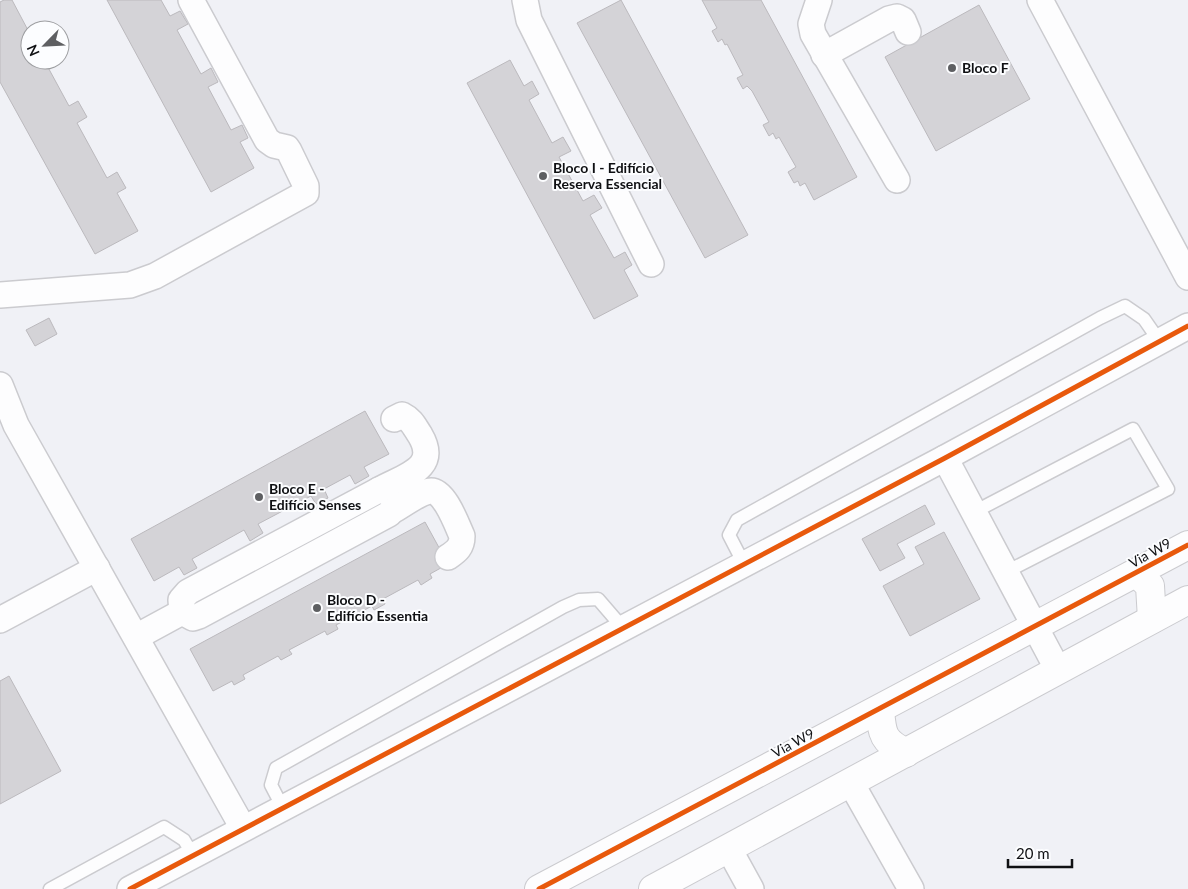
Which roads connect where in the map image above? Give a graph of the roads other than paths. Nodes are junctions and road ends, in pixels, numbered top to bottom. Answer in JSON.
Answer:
{"nodes":[{"id":1,"x":191,"y":0,"type":"edge"},
{"id":2,"x":525,"y":0,"type":"edge"},
{"id":3,"x":819,"y":0,"type":"edge"},
{"id":4,"x":1040,"y":0,"type":"edge"},
{"id":5,"x":908,"y":32,"type":"dead end"},
{"id":6,"x":824,"y":55,"type":"junction"},
{"id":7,"x":896,"y":180,"type":"dead end"},
{"id":8,"x":651,"y":264,"type":"dead end"},
{"id":9,"x":1188,"y":277,"type":"edge"},
{"id":10,"x":0,"y":295,"type":"edge"},
{"id":11,"x":1188,"y":326,"type":"edge"},
{"id":12,"x":1160,"y":342,"type":"junction"},
{"id":13,"x":0,"y":385,"type":"edge"},
{"id":14,"x":394,"y":419,"type":"dead end"},
{"id":15,"x":945,"y":458,"type":"junction"},
{"id":16,"x":379,"y":490,"type":"junction"},
{"id":17,"x":392,"y":511,"type":"junction"},
{"id":18,"x":974,"y":512,"type":"junction"},
{"id":19,"x":1188,"y":545,"type":"edge"},
{"id":20,"x":448,"y":557,"type":"dead end"},
{"id":21,"x":744,"y":564,"type":"junction"},
{"id":22,"x":97,"y":568,"type":"junction"},
{"id":23,"x":1006,"y":572,"type":"junction"},
{"id":24,"x":1137,"y":573,"type":"junction"},
{"id":25,"x":1188,"y":600,"type":"edge"},
{"id":26,"x":182,"y":612,"type":"junction"},
{"id":27,"x":1152,"y":619,"type":"junction"},
{"id":28,"x":0,"y":620,"type":"edge"},
{"id":29,"x":623,"y":628,"type":"junction"},
{"id":30,"x":1036,"y":628,"type":"junction"},
{"id":31,"x":136,"y":637,"type":"junction"},
{"id":32,"x":1058,"y":670,"type":"junction"},
{"id":33,"x":880,"y":710,"type":"junction"},
{"id":34,"x":906,"y":753,"type":"junction"},
{"id":35,"x":851,"y":783,"type":"junction"},
{"id":36,"x":282,"y":808,"type":"junction"},
{"id":37,"x":243,"y":828,"type":"junction"},
{"id":38,"x":729,"y":849,"type":"junction"},
{"id":39,"x":193,"y":855,"type":"junction"},
{"id":40,"x":665,"y":886,"type":"edge"},
{"id":41,"x":50,"y":889,"type":"edge"},
{"id":42,"x":130,"y":889,"type":"edge"},
{"id":43,"x":539,"y":889,"type":"edge"},
{"id":44,"x":751,"y":889,"type":"edge"},
{"id":45,"x":911,"y":889,"type":"edge"}],
"edges":[{"from":1,"to":10,"type":"street"},
{"from":2,"to":8,"type":"street"},
{"from":3,"to":6,"type":"street"},
{"from":4,"to":9,"type":"street"},
{"from":5,"to":6,"type":"street"},
{"from":6,"to":7,"type":"street"},
{"from":11,"to":12,"type":"street"},
{"from":12,"to":15,"type":"street"},
{"from":12,"to":21,"type":"lane"},
{"from":13,"to":22,"type":"street"},
{"from":14,"to":16,"type":"street"},
{"from":15,"to":18,"type":"street"},
{"from":15,"to":21,"type":"street"},
{"from":16,"to":17,"type":"street"},
{"from":16,"to":26,"type":"street"},
{"from":17,"to":20,"type":"street"},
{"from":17,"to":26,"type":"street"},
{"from":18,"to":23,"type":"street"},
{"from":18,"to":23,"type":"lane"},
{"from":19,"to":24,"type":"street","name":"Via W9"},
{"from":21,"to":29,"type":"street"},
{"from":22,"to":28,"type":"street"},
{"from":22,"to":31,"type":"street"},
{"from":23,"to":30,"type":"street"},
{"from":24,"to":27,"type":"street"},
{"from":24,"to":30,"type":"street","name":"Via W9"},
{"from":25,"to":27,"type":"street"},
{"from":26,"to":31,"type":"street"},
{"from":27,"to":32,"type":"street"},
{"from":29,"to":36,"type":"street"},
{"from":29,"to":36,"type":"lane"},
{"from":30,"to":32,"type":"street"},
{"from":30,"to":33,"type":"street","name":"Via W9"},
{"from":31,"to":37,"type":"street"},
{"from":32,"to":34,"type":"street"},
{"from":33,"to":34,"type":"street"},
{"from":33,"to":43,"type":"street","name":"Via W9"},
{"from":34,"to":35,"type":"street"},
{"from":35,"to":38,"type":"street"},
{"from":35,"to":45,"type":"street"},
{"from":36,"to":37,"type":"street"},
{"from":37,"to":39,"type":"street"},
{"from":38,"to":40,"type":"street"},
{"from":38,"to":44,"type":"street"},
{"from":39,"to":41,"type":"lane"},
{"from":39,"to":42,"type":"street"}]}
